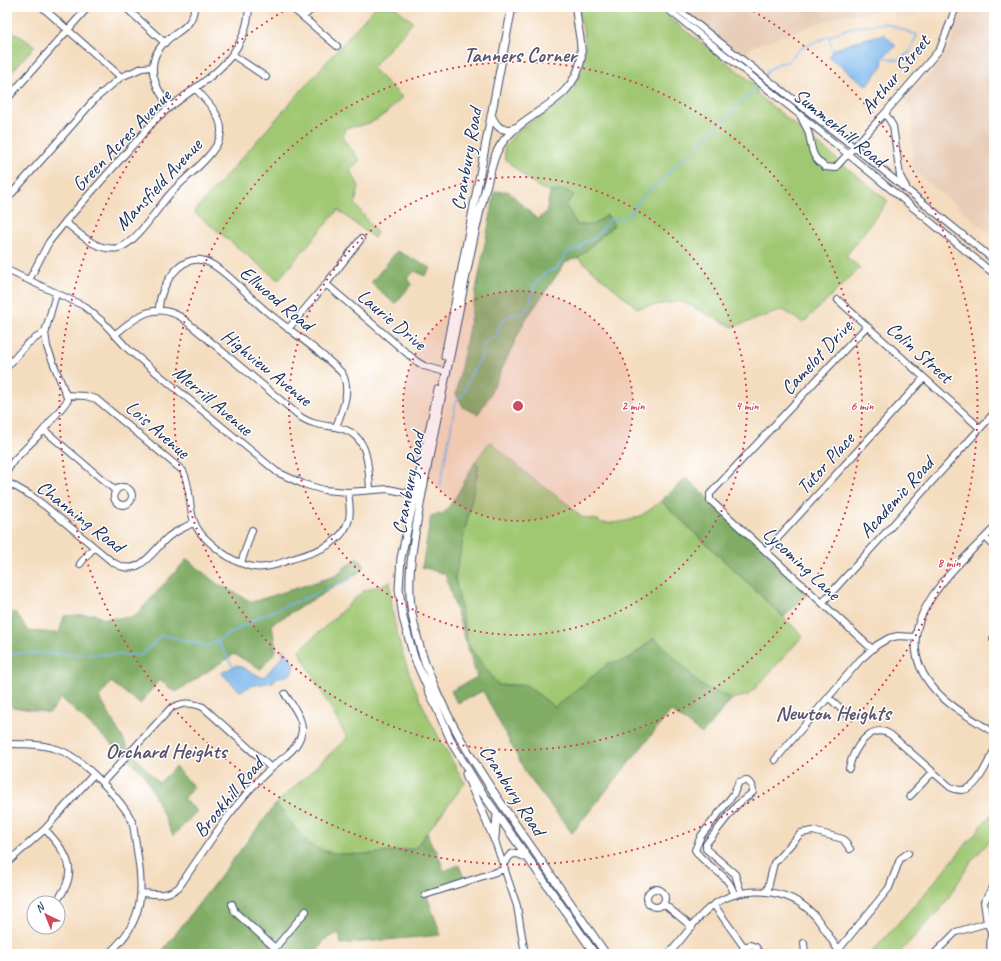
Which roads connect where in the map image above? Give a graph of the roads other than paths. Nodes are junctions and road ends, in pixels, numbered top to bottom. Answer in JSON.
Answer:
{"nodes":[{"id":1,"x":42,"y":7,"type":"edge"},
{"id":2,"x":88,"y":7,"type":"edge"},
{"id":3,"x":125,"y":7,"type":"edge"},
{"id":4,"x":194,"y":7,"type":"edge"},
{"id":5,"x":249,"y":7,"type":"edge"},
{"id":6,"x":291,"y":7,"type":"edge"},
{"id":7,"x":314,"y":7,"type":"edge"},
{"id":8,"x":512,"y":7,"type":"edge"},
{"id":9,"x":576,"y":7,"type":"edge"},
{"id":10,"x":665,"y":7,"type":"edge"},
{"id":11,"x":676,"y":7,"type":"edge"},
{"id":12,"x":956,"y":7,"type":"edge"},
{"id":13,"x":303,"y":17,"type":"junction"},
{"id":14,"x":68,"y":30,"type":"junction"},
{"id":15,"x":165,"y":43,"type":"junction"},
{"id":16,"x":337,"y":46,"type":"dead end"},
{"id":17,"x":233,"y":55,"type":"junction"},
{"id":18,"x":152,"y":67,"type":"junction"},
{"id":19,"x":121,"y":77,"type":"junction"},
{"id":20,"x":266,"y":77,"type":"dead end"},
{"id":21,"x":195,"y":88,"type":"junction"},
{"id":22,"x":7,"y":99,"type":"edge"},
{"id":23,"x":170,"y":106,"type":"junction"},
{"id":24,"x":885,"y":113,"type":"junction"},
{"id":25,"x":491,"y":115,"type":"junction"},
{"id":26,"x":800,"y":115,"type":"junction"},
{"id":27,"x":516,"y":128,"type":"junction"},
{"id":28,"x":854,"y":147,"type":"junction"},
{"id":29,"x":848,"y":154,"type":"junction"},
{"id":30,"x":908,"y":191,"type":"junction"},
{"id":31,"x":7,"y":199,"type":"edge"},
{"id":32,"x":65,"y":222,"type":"junction"},
{"id":33,"x":361,"y":239,"type":"dead end"},
{"id":34,"x":994,"y":260,"type":"edge"},
{"id":35,"x":7,"y":270,"type":"edge"},
{"id":36,"x":994,"y":274,"type":"edge"},
{"id":37,"x":29,"y":280,"type":"junction"},
{"id":38,"x":326,"y":284,"type":"junction"},
{"id":39,"x":56,"y":294,"type":"junction"},
{"id":40,"x":838,"y":300,"type":"dead end"},
{"id":41,"x":159,"y":309,"type":"junction"},
{"id":42,"x":867,"y":326,"type":"junction"},
{"id":43,"x":288,"y":329,"type":"junction"},
{"id":44,"x":46,"y":331,"type":"junction"},
{"id":45,"x":114,"y":335,"type":"junction"},
{"id":46,"x":7,"y":367,"type":"edge"},
{"id":47,"x":442,"y":371,"type":"junction"},
{"id":48,"x":924,"y":378,"type":"junction"},
{"id":49,"x":66,"y":395,"type":"junction"},
{"id":50,"x":994,"y":413,"type":"edge"},
{"id":51,"x":336,"y":427,"type":"junction"},
{"id":52,"x":980,"y":428,"type":"junction"},
{"id":53,"x":44,"y":430,"type":"junction"},
{"id":54,"x":7,"y":471,"type":"edge"},
{"id":55,"x":7,"y":482,"type":"edge"},
{"id":56,"x":370,"y":489,"type":"junction"},
{"id":57,"x":116,"y":491,"type":"dead end"},
{"id":58,"x":348,"y":492,"type":"junction"},
{"id":59,"x":418,"y":494,"type":"junction"},
{"id":60,"x":710,"y":500,"type":"joint"},
{"id":61,"x":194,"y":522,"type":"junction"},
{"id":62,"x":994,"y":528,"type":"edge"},
{"id":63,"x":252,"y":530,"type":"dead end"},
{"id":64,"x":985,"y":537,"type":"junction"},
{"id":65,"x":994,"y":546,"type":"edge"},
{"id":66,"x":94,"y":547,"type":"junction"},
{"id":67,"x":766,"y":551,"type":"junction"},
{"id":68,"x":241,"y":563,"type":"junction"},
{"id":69,"x":80,"y":564,"type":"dead end"},
{"id":70,"x":822,"y":603,"type":"junction"},
{"id":71,"x":916,"y":637,"type":"junction"},
{"id":72,"x":872,"y":650,"type":"junction"},
{"id":73,"x":285,"y":694,"type":"dead end"},
{"id":74,"x":828,"y":697,"type":"junction"},
{"id":75,"x":847,"y":714,"type":"dead end"},
{"id":76,"x":994,"y":733,"type":"edge"},
{"id":77,"x":7,"y":744,"type":"edge"},
{"id":78,"x":453,"y":745,"type":"junction"},
{"id":79,"x":994,"y":752,"type":"edge"},
{"id":80,"x":775,"y":760,"type":"dead end"},
{"id":81,"x":271,"y":768,"type":"junction"},
{"id":82,"x":849,"y":768,"type":"dead end"},
{"id":83,"x":933,"y":772,"type":"junction"},
{"id":84,"x":93,"y":774,"type":"junction"},
{"id":85,"x":102,"y":783,"type":"junction"},
{"id":86,"x":491,"y":790,"type":"junction"},
{"id":87,"x":910,"y":796,"type":"dead end"},
{"id":88,"x":498,"y":815,"type":"junction"},
{"id":89,"x":45,"y":829,"type":"junction"},
{"id":90,"x":495,"y":841,"type":"junction"},
{"id":91,"x":706,"y":846,"type":"junction"},
{"id":92,"x":696,"y":847,"type":"junction"},
{"id":93,"x":850,"y":849,"type":"dead end"},
{"id":94,"x":908,"y":853,"type":"dead end"},
{"id":95,"x":527,"y":858,"type":"junction"},
{"id":96,"x":7,"y":863,"type":"edge"},
{"id":97,"x":505,"y":868,"type":"junction"},
{"id":98,"x":994,"y":886,"type":"edge"},
{"id":99,"x":767,"y":892,"type":"junction"},
{"id":100,"x":141,"y":893,"type":"junction"},
{"id":101,"x":737,"y":894,"type":"junction"},
{"id":102,"x":61,"y":895,"type":"edge"},
{"id":103,"x":425,"y":895,"type":"dead end"},
{"id":104,"x":232,"y":904,"type":"dead end"},
{"id":105,"x":664,"y":904,"type":"dead end"},
{"id":106,"x":714,"y":905,"type":"junction"},
{"id":107,"x":306,"y":911,"type":"dead end"},
{"id":108,"x":987,"y":923,"type":"junction"},
{"id":109,"x":692,"y":927,"type":"junction"},
{"id":110,"x":804,"y":943,"type":"dead end"},
{"id":111,"x":744,"y":947,"type":"junction"},
{"id":112,"x":275,"y":948,"type":"junction"},
{"id":113,"x":838,"y":953,"type":"edge"},
{"id":114,"x":108,"y":954,"type":"edge"},
{"id":115,"x":270,"y":954,"type":"edge"},
{"id":116,"x":525,"y":954,"type":"edge"},
{"id":117,"x":595,"y":954,"type":"edge"},
{"id":118,"x":606,"y":954,"type":"edge"},
{"id":119,"x":668,"y":954,"type":"edge"},
{"id":120,"x":740,"y":954,"type":"edge"},
{"id":121,"x":760,"y":954,"type":"edge"},
{"id":122,"x":805,"y":954,"type":"edge"},
{"id":123,"x":934,"y":954,"type":"edge"},
{"id":124,"x":990,"y":954,"type":"edge"}],
"edges":[{"from":1,"to":14,"type":"street"},
{"from":2,"to":14,"type":"street"},
{"from":3,"to":15,"type":"street"},
{"from":4,"to":15,"type":"street"},
{"from":5,"to":17,"type":"street","name":"Green Acres Avenue"},
{"from":6,"to":13,"type":"street"},
{"from":7,"to":13,"type":"street"},
{"from":8,"to":25,"type":"main road","name":"Cranbury Road"},
{"from":9,"to":27,"type":"main road","name":"Cranbury Road"},
{"from":10,"to":26,"type":"street","name":"Summerhill Road"},
{"from":11,"to":28,"type":"street","name":"Summerhill Road"},
{"from":12,"to":24,"type":"street","name":"Arthur Street"},
{"from":13,"to":16,"type":"street"},
{"from":14,"to":19,"type":"street"},
{"from":14,"to":22,"type":"street"},
{"from":15,"to":18,"type":"street"},
{"from":17,"to":20,"type":"street"},
{"from":17,"to":21,"type":"street","name":"Green Acres Avenue"},
{"from":18,"to":19,"type":"street"},
{"from":18,"to":23,"type":"street"},
{"from":19,"to":31,"type":"street"},
{"from":21,"to":23,"type":"street","name":"Green Acres Avenue"},
{"from":21,"to":32,"type":"street","name":"Mansfield Avenue"},
{"from":23,"to":32,"type":"street","name":"Green Acres Avenue"},
{"from":24,"to":28,"type":"street","name":"Arthur Street"},
{"from":24,"to":30,"type":"street"},
{"from":25,"to":27,"type":"main road"},
{"from":25,"to":47,"type":"main road","name":"Cranbury Road"},
{"from":26,"to":29,"type":"street","name":"Summerhill Road"},
{"from":26,"to":29,"type":"street","name":"Arthur Street"},
{"from":27,"to":59,"type":"main road","name":"Cranbury Road"},
{"from":28,"to":29,"type":"street","name":"Arthur Street"},
{"from":28,"to":30,"type":"street","name":"Summerhill Road"},
{"from":29,"to":36,"type":"street","name":"Summerhill Road"},
{"from":30,"to":34,"type":"street","name":"Summerhill Road"},
{"from":32,"to":37,"type":"street","name":"Green Acres Avenue"},
{"from":33,"to":38,"type":"street"},
{"from":35,"to":37,"type":"street","name":"Merrill Avenue"},
{"from":37,"to":39,"type":"street","name":"Merrill Avenue"},
{"from":38,"to":43,"type":"street"},
{"from":38,"to":47,"type":"street","name":"Laurie Drive"},
{"from":39,"to":44,"type":"street"},
{"from":39,"to":45,"type":"street","name":"Merrill Avenue"},
{"from":40,"to":42,"type":"street","name":"Colin Street"},
{"from":41,"to":43,"type":"street","name":"Ellwood Road"},
{"from":41,"to":45,"type":"street"},
{"from":41,"to":51,"type":"street","name":"Highview Avenue"},
{"from":42,"to":48,"type":"street","name":"Colin Street"},
{"from":42,"to":60,"type":"street","name":"Camelot Drive"},
{"from":43,"to":51,"type":"street","name":"Ellwood Road"},
{"from":44,"to":46,"type":"street"},
{"from":44,"to":49,"type":"street"},
{"from":45,"to":58,"type":"street","name":"Merrill Avenue"},
{"from":47,"to":59,"type":"main road","name":"Cranbury Road"},
{"from":48,"to":52,"type":"street","name":"Colin Street"},
{"from":48,"to":67,"type":"street","name":"Tutor Place"},
{"from":49,"to":53,"type":"street"},
{"from":49,"to":61,"type":"street","name":"Lois Avenue"},
{"from":50,"to":52,"type":"street","name":"Academic Road"},
{"from":51,"to":56,"type":"street","name":"Highview Avenue"},
{"from":52,"to":70,"type":"street","name":"Academic Road"},
{"from":53,"to":54,"type":"street"},
{"from":53,"to":57,"type":"street"},
{"from":55,"to":66,"type":"street","name":"Channing Road"},
{"from":56,"to":58,"type":"street","name":"Merrill Avenue"},
{"from":56,"to":59,"type":"street","name":"Merrill Avenue"},
{"from":58,"to":68,"type":"street","name":"Lois Avenue"},
{"from":59,"to":78,"type":"main road","name":"Cranbury Road"},
{"from":59,"to":86,"type":"main road","name":"Cranbury Road"},
{"from":60,"to":67,"type":"street","name":"Lycoming Lane"},
{"from":61,"to":66,"type":"street","name":"Channing Road"},
{"from":61,"to":68,"type":"street","name":"Lois Avenue"},
{"from":62,"to":64,"type":"street"},
{"from":63,"to":68,"type":"street"},
{"from":64,"to":65,"type":"street"},
{"from":64,"to":71,"type":"street"},
{"from":66,"to":69,"type":"street"},
{"from":67,"to":70,"type":"street","name":"Lycoming Lane"},
{"from":70,"to":72,"type":"street","name":"Lycoming Lane"},
{"from":71,"to":72,"type":"street"},
{"from":71,"to":76,"type":"street"},
{"from":72,"to":74,"type":"street"},
{"from":73,"to":81,"type":"street","name":"Brookhill Road"},
{"from":74,"to":75,"type":"street"},
{"from":74,"to":80,"type":"street"},
{"from":77,"to":84,"type":"street"},
{"from":78,"to":88,"type":"main road","name":"Cranbury Road"},
{"from":78,"to":90,"type":"main road"},
{"from":79,"to":83,"type":"street"},
{"from":81,"to":85,"type":"street"},
{"from":81,"to":100,"type":"street","name":"Brookhill Road"},
{"from":82,"to":83,"type":"street"},
{"from":83,"to":87,"type":"street"},
{"from":84,"to":85,"type":"street"},
{"from":84,"to":89,"type":"street"},
{"from":85,"to":100,"type":"street"},
{"from":86,"to":88,"type":"main road"},
{"from":86,"to":118,"type":"main road","name":"Cranbury Road"},
{"from":88,"to":90,"type":"main road"},
{"from":88,"to":95,"type":"main road","name":"Cranbury Road"},
{"from":89,"to":96,"type":"street"},
{"from":89,"to":102,"type":"street"},
{"from":90,"to":97,"type":"street"},
{"from":91,"to":92,"type":"street"},
{"from":91,"to":92,"type":"street"},
{"from":91,"to":101,"type":"street"},
{"from":92,"to":101,"type":"street"},
{"from":93,"to":99,"type":"street"},
{"from":94,"to":113,"type":"street"},
{"from":95,"to":97,"type":"main road"},
{"from":95,"to":117,"type":"main road","name":"Cranbury Road"},
{"from":97,"to":103,"type":"street"},
{"from":97,"to":116,"type":"street"},
{"from":98,"to":108,"type":"street"},
{"from":99,"to":101,"type":"street"},
{"from":99,"to":113,"type":"street"},
{"from":100,"to":114,"type":"street"},
{"from":101,"to":106,"type":"street"},
{"from":104,"to":112,"type":"street"},
{"from":105,"to":109,"type":"street"},
{"from":106,"to":109,"type":"street"},
{"from":106,"to":111,"type":"street"},
{"from":107,"to":112,"type":"street"},
{"from":108,"to":123,"type":"street"},
{"from":108,"to":124,"type":"street"},
{"from":109,"to":119,"type":"street"},
{"from":110,"to":122,"type":"street"},
{"from":111,"to":120,"type":"street"},
{"from":111,"to":121,"type":"street"},
{"from":112,"to":115,"type":"street"}]}
